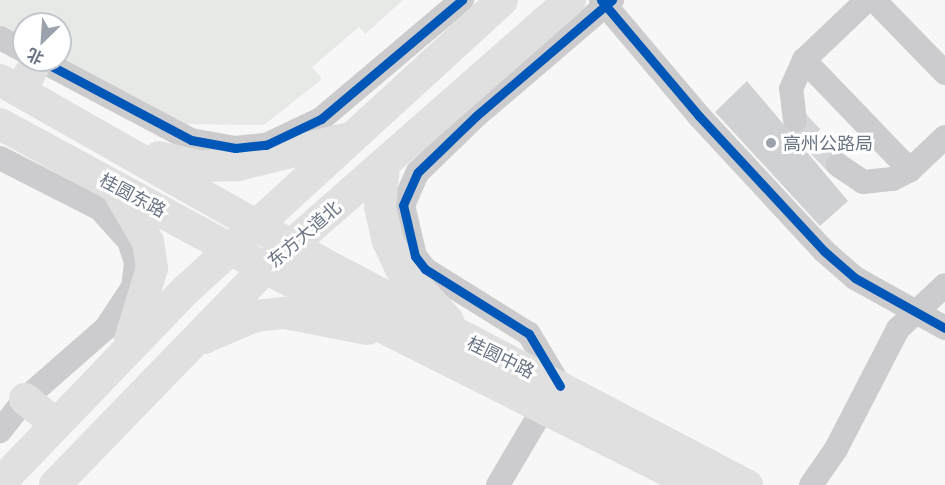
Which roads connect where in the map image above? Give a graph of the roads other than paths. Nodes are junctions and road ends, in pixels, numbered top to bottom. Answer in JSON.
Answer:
{"nodes":[{"id":1,"x":462,"y":0,"type":"edge"},
{"id":2,"x":502,"y":0,"type":"edge"},
{"id":3,"x":570,"y":0,"type":"edge"},
{"id":4,"x":867,"y":0,"type":"edge"},
{"id":5,"x":874,"y":0,"type":"edge"},
{"id":6,"x":607,"y":2,"type":"edge"},
{"id":7,"x":804,"y":60,"type":"junction"},
{"id":8,"x":26,"y":72,"type":"edge"},
{"id":9,"x":62,"y":72,"type":"edge"},
{"id":10,"x":945,"y":72,"type":"edge"},
{"id":11,"x":410,"y":84,"type":"junction"},
{"id":12,"x":10,"y":86,"type":"edge"},
{"id":13,"x":438,"y":118,"type":"junction"},
{"id":14,"x":795,"y":120,"type":"tunnel mouth"},
{"id":15,"x":0,"y":124,"type":"edge"},
{"id":16,"x":352,"y":137,"type":"junction"},
{"id":17,"x":945,"y":137,"type":"edge"},
{"id":18,"x":120,"y":147,"type":"junction"},
{"id":19,"x":0,"y":158,"type":"edge"},
{"id":20,"x":384,"y":165,"type":"junction"},
{"id":21,"x":838,"y":165,"type":"tunnel mouth"},
{"id":22,"x":910,"y":170,"type":"junction"},
{"id":23,"x":115,"y":186,"type":"junction"},
{"id":24,"x":256,"y":225,"type":"junction"},
{"id":25,"x":290,"y":246,"type":"junction"},
{"id":26,"x":232,"y":247,"type":"junction"},
{"id":27,"x":266,"y":268,"type":"junction"},
{"id":28,"x":945,"y":285,"type":"edge"},
{"id":29,"x":915,"y":311,"type":"junction"},
{"id":30,"x":945,"y":328,"type":"edge"},
{"id":31,"x":398,"y":332,"type":"junction"},
{"id":32,"x":468,"y":340,"type":"junction"},
{"id":33,"x":185,"y":348,"type":"junction"},
{"id":34,"x":125,"y":351,"type":"junction"},
{"id":35,"x":552,"y":397,"type":"junction"},
{"id":36,"x":26,"y":399,"type":"junction"},
{"id":37,"x":56,"y":424,"type":"junction"},
{"id":38,"x":0,"y":431,"type":"edge"},
{"id":39,"x":0,"y":483,"type":"edge"},
{"id":40,"x":55,"y":485,"type":"edge"},
{"id":41,"x":498,"y":485,"type":"edge"},
{"id":42,"x":696,"y":485,"type":"edge"},
{"id":43,"x":747,"y":485,"type":"edge"},
{"id":44,"x":812,"y":485,"type":"edge"}],
"edges":[{"from":1,"to":9,"type":"street"},
{"from":2,"to":11,"type":"main road"},
{"from":3,"to":13,"type":"main road","name":"东方大道北"},
{"from":4,"to":7,"type":"street"},
{"from":5,"to":10,"type":"street"},
{"from":6,"to":29,"type":"street"},
{"from":6,"to":35,"type":"street"},
{"from":7,"to":14,"type":"street"},
{"from":7,"to":22,"type":"street"},
{"from":8,"to":12,"type":"main road"},
{"from":11,"to":13,"type":"main road"},
{"from":11,"to":16,"type":"main road"},
{"from":12,"to":18,"type":"main road","name":"桂圆东路"},
{"from":13,"to":20,"type":"main road","name":"东方大道北"},
{"from":15,"to":23,"type":"main road","name":"桂圆东路"},
{"from":16,"to":18,"type":"main road"},
{"from":16,"to":24,"type":"main road"},
{"from":17,"to":22,"type":"street"},
{"from":18,"to":24,"type":"main road","name":"桂圆东路"},
{"from":19,"to":36,"type":"street"},
{"from":20,"to":25,"type":"main road","name":"东方大道北"},
{"from":20,"to":32,"type":"main road"},
{"from":21,"to":22,"type":"street"},
{"from":23,"to":26,"type":"main road","name":"桂圆东路"},
{"from":23,"to":34,"type":"main road"},
{"from":24,"to":25,"type":"main road","name":"桂圆中路"},
{"from":24,"to":26,"type":"main road"},
{"from":25,"to":27,"type":"main road","name":"东方大道北"},
{"from":25,"to":32,"type":"main road","name":"桂圆中路"},
{"from":26,"to":27,"type":"main road","name":"桂圆东路"},
{"from":26,"to":34,"type":"main road"},
{"from":27,"to":31,"type":"main road","name":"桂圆中路"},
{"from":27,"to":33,"type":"main road","name":"东方大道北"},
{"from":28,"to":29,"type":"street"},
{"from":29,"to":30,"type":"street"},
{"from":29,"to":44,"type":"street"},
{"from":31,"to":33,"type":"main road"},
{"from":31,"to":35,"type":"main road","name":"桂圆中路"},
{"from":32,"to":35,"type":"main road","name":"桂圆中路"},
{"from":33,"to":40,"type":"main road","name":"东方大道北"},
{"from":34,"to":37,"type":"main road"},
{"from":35,"to":41,"type":"street"},
{"from":35,"to":42,"type":"main road","name":"桂圆中路"},
{"from":35,"to":43,"type":"main road","name":"桂圆中路"},
{"from":36,"to":37,"type":"main road"},
{"from":36,"to":38,"type":"street"},
{"from":37,"to":39,"type":"main road"}]}
